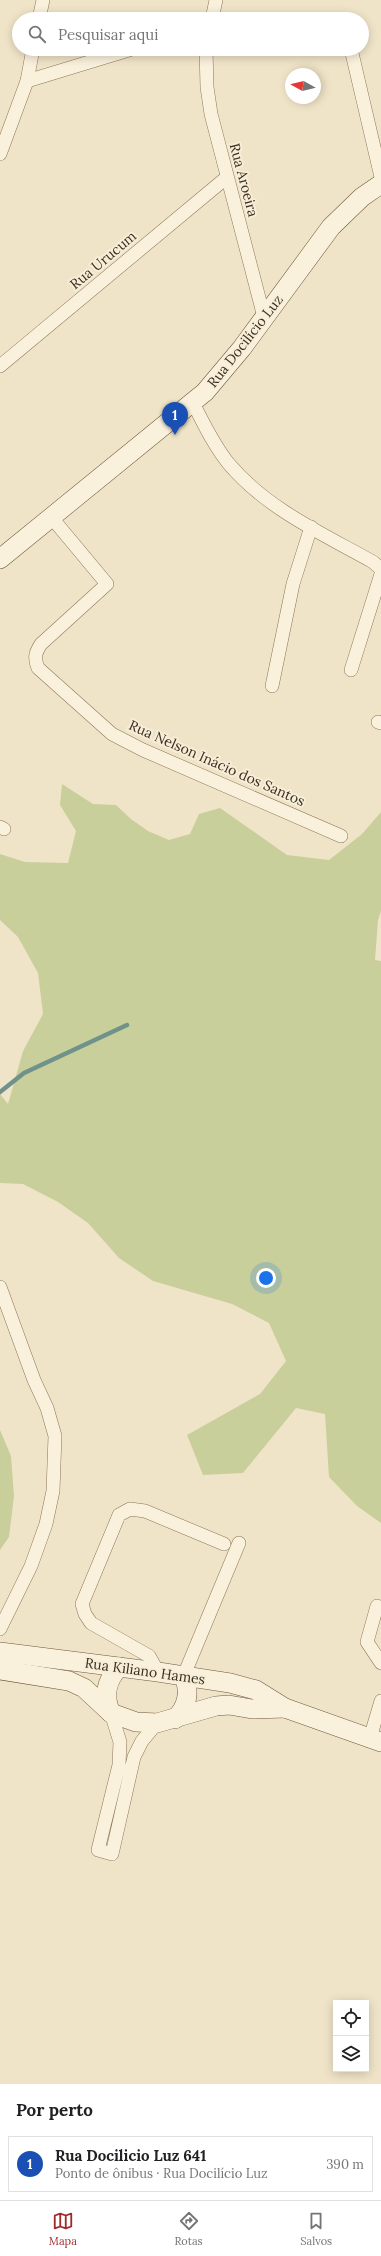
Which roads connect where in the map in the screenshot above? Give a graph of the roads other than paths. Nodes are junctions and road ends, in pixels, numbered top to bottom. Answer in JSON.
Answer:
{"nodes":[{"id":1,"x":43,"y":0,"type":"edge"},
{"id":2,"x":216,"y":0,"type":"edge"},
{"id":3,"x":40,"y":12,"type":"edge"},
{"id":4,"x":213,"y":12,"type":"edge"},
{"id":5,"x":32,"y":56,"type":"edge"},
{"id":6,"x":109,"y":56,"type":"edge"},
{"id":7,"x":206,"y":56,"type":"edge"},
{"id":8,"x":353,"y":56,"type":"edge"},
{"id":9,"x":27,"y":81,"type":"junction"},
{"id":10,"x":0,"y":154,"type":"edge"},
{"id":11,"x":381,"y":177,"type":"edge"},
{"id":12,"x":226,"y":178,"type":"junction"},
{"id":13,"x":381,"y":184,"type":"edge"},
{"id":14,"x":264,"y":317,"type":"junction"},
{"id":15,"x":0,"y":366,"type":"edge"},
{"id":16,"x":192,"y":404,"type":"junction"},
{"id":17,"x":52,"y":518,"type":"junction"},
{"id":18,"x":311,"y":527,"type":"junction"},
{"id":19,"x":0,"y":559,"type":"edge"},
{"id":20,"x":381,"y":569,"type":"edge"},
{"id":21,"x":381,"y":574,"type":"edge"},
{"id":22,"x":351,"y":670,"type":"dead end"},
{"id":23,"x":272,"y":686,"type":"dead end"},
{"id":24,"x":341,"y":836,"type":"dead end"},
{"id":25,"x":0,"y":1287,"type":"edge"},
{"id":26,"x":239,"y":1543,"type":"dead end"},
{"id":27,"x":224,"y":1544,"type":"dead end"},
{"id":28,"x":377,"y":1606,"type":"dead end"},
{"id":29,"x":0,"y":1629,"type":"edge"},
{"id":30,"x":0,"y":1652,"type":"edge"},
{"id":31,"x":381,"y":1664,"type":"edge"},
{"id":32,"x":119,"y":1667,"type":"junction"},
{"id":33,"x":0,"y":1670,"type":"edge"},
{"id":34,"x":158,"y":1672,"type":"junction"},
{"id":35,"x":184,"y":1675,"type":"junction"},
{"id":36,"x":381,"y":1701,"type":"edge"},
{"id":37,"x":285,"y":1708,"type":"junction"},
{"id":38,"x":111,"y":1713,"type":"junction"},
{"id":39,"x":166,"y":1721,"type":"junction"},
{"id":40,"x":376,"y":1740,"type":"edge"}],
"edges":[{"from":1,"to":3,"type":"street"},
{"from":2,"to":4,"type":"street"},
{"from":5,"to":9,"type":"street"},
{"from":6,"to":9,"type":"street"},
{"from":7,"to":12,"type":"street","name":"Rua Aroeira"},
{"from":8,"to":11,"type":"street"},
{"from":9,"to":10,"type":"street"},
{"from":12,"to":14,"type":"street","name":"Rua Aroeira"},
{"from":12,"to":15,"type":"street","name":"Rua Urucum"},
{"from":13,"to":14,"type":"main road","name":"Rua Docilício Luz"},
{"from":14,"to":16,"type":"main road","name":"Rua Docilício Luz"},
{"from":16,"to":17,"type":"main road","name":"Rua Docilício Luz"},
{"from":16,"to":18,"type":"street"},
{"from":17,"to":19,"type":"main road","name":"Rua Docilício Luz"},
{"from":17,"to":24,"type":"street","name":"Rua Nelson Inácio dos Santos"},
{"from":18,"to":20,"type":"street"},
{"from":18,"to":23,"type":"street"},
{"from":21,"to":22,"type":"street"},
{"from":25,"to":29,"type":"street"},
{"from":26,"to":35,"type":"street"},
{"from":27,"to":34,"type":"street"},
{"from":28,"to":31,"type":"street"},
{"from":30,"to":32,"type":"main road","name":"Rua Kiliano Hames"},
{"from":32,"to":34,"type":"main road","name":"Rua Kiliano Hames"},
{"from":32,"to":38,"type":"main road"},
{"from":33,"to":38,"type":"main road","name":"Rua Kiliano Hames"},
{"from":34,"to":35,"type":"main road","name":"Rua Kiliano Hames"},
{"from":35,"to":37,"type":"main road","name":"Rua Kiliano Hames"},
{"from":35,"to":39,"type":"main road"},
{"from":36,"to":40,"type":"street"},
{"from":37,"to":39,"type":"main road","name":"Rua Kiliano Hames"},
{"from":37,"to":40,"type":"main road","name":"Rua Kiliano Hames"},
{"from":38,"to":39,"type":"main road","name":"Rua Kiliano Hames"},
{"from":38,"to":39,"type":"street"}]}
